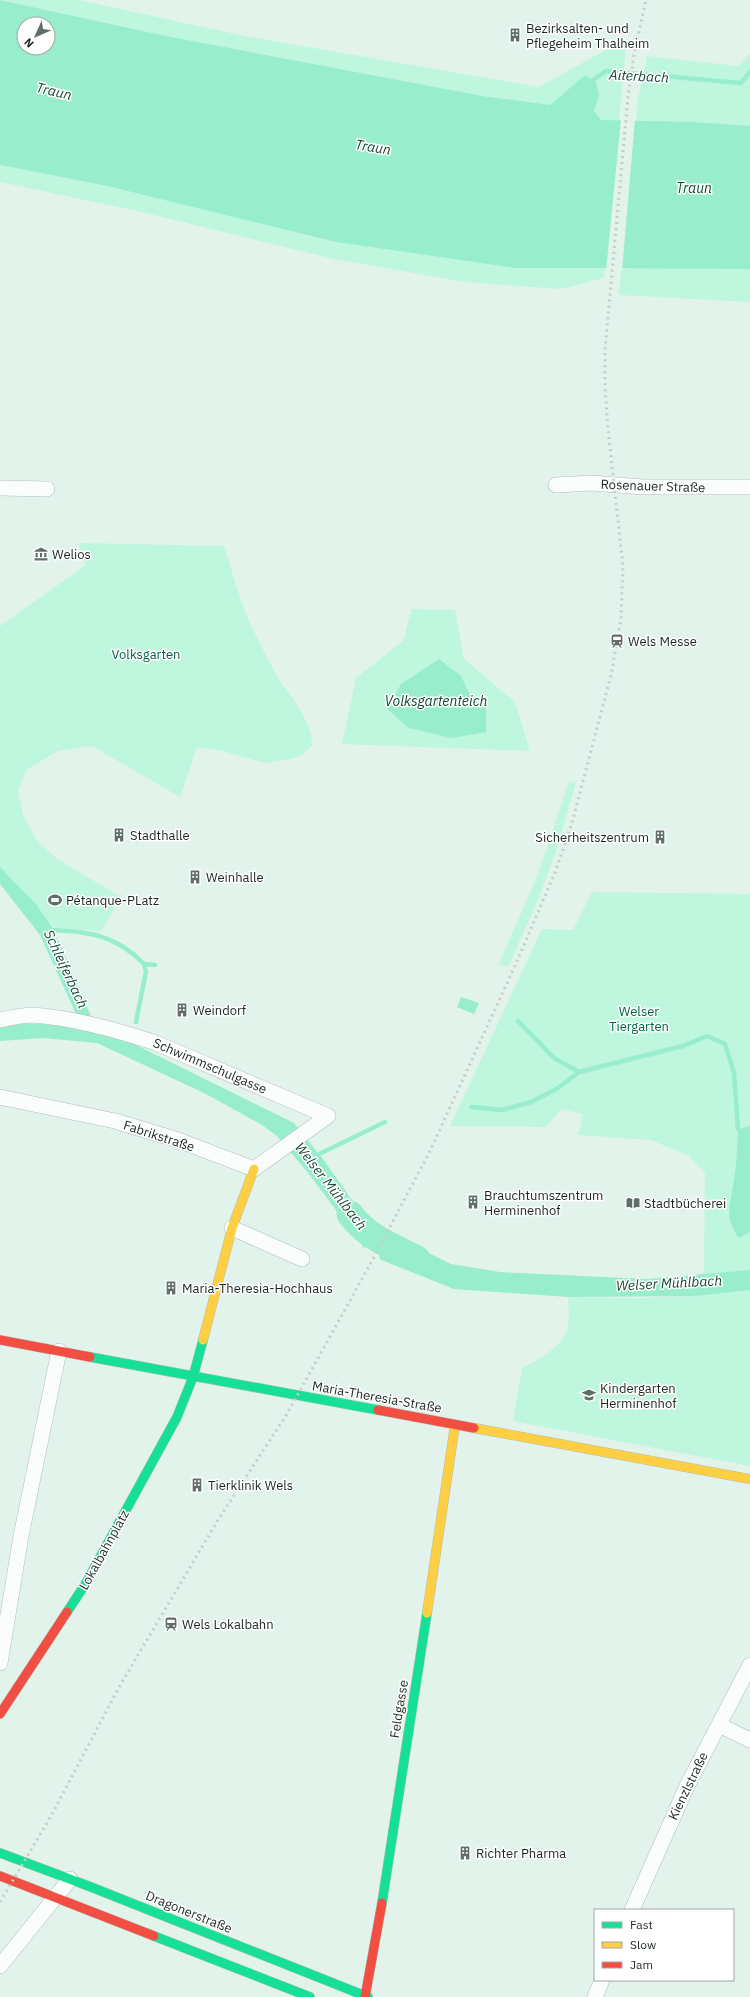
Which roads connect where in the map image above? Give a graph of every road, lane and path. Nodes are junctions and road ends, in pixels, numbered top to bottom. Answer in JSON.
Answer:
{"nodes":[{"id":1,"x":556,"y":485,"type":"dead end"},
{"id":2,"x":750,"y":487,"type":"edge"},
{"id":3,"x":0,"y":488,"type":"edge"},
{"id":4,"x":47,"y":489,"type":"dead end"},
{"id":5,"x":0,"y":1020,"type":"edge"},
{"id":6,"x":0,"y":1097,"type":"edge"},
{"id":7,"x":254,"y":1169,"type":"junction"},
{"id":8,"x":232,"y":1228,"type":"junction"},
{"id":9,"x":302,"y":1259,"type":"dead end"},
{"id":10,"x":0,"y":1340,"type":"edge"},
{"id":11,"x":59,"y":1351,"type":"junction"},
{"id":12,"x":193,"y":1377,"type":"junction"},
{"id":13,"x":455,"y":1425,"type":"junction"},
{"id":14,"x":750,"y":1479,"type":"edge"},
{"id":15,"x":0,"y":1663,"type":"edge"},
{"id":16,"x":750,"y":1665,"type":"edge"},
{"id":17,"x":0,"y":1714,"type":"edge"},
{"id":18,"x":719,"y":1725,"type":"junction"},
{"id":19,"x":750,"y":1740,"type":"edge"},
{"id":20,"x":0,"y":1853,"type":"edge"},
{"id":21,"x":0,"y":1876,"type":"edge"},
{"id":22,"x":70,"y":1879,"type":"junction"},
{"id":23,"x":56,"y":1897,"type":"junction"},
{"id":24,"x":632,"y":1909,"type":"edge"},
{"id":25,"x":0,"y":1966,"type":"edge"},
{"id":26,"x":602,"y":1981,"type":"edge"},
{"id":27,"x":310,"y":1997,"type":"edge"},
{"id":28,"x":366,"y":1997,"type":"edge"},
{"id":29,"x":595,"y":1997,"type":"edge"}],
"edges":[{"from":1,"to":2,"type":"street","name":"Rosenauer Straße"},
{"from":3,"to":4,"type":"street"},
{"from":5,"to":7,"type":"street","name":"Schwimmschulgasse"},
{"from":6,"to":7,"type":"street","name":"Fabrikstraße"},
{"from":7,"to":8,"type":"main road"},
{"from":8,"to":9,"type":"street"},
{"from":8,"to":12,"type":"main road"},
{"from":10,"to":11,"type":"main road","name":"Maria-Theresia-Straße"},
{"from":11,"to":12,"type":"main road","name":"Maria-Theresia-Straße"},
{"from":11,"to":15,"type":"street"},
{"from":12,"to":13,"type":"main road","name":"Maria-Theresia-Straße"},
{"from":12,"to":17,"type":"main road","name":"Lokalbahnplatz"},
{"from":13,"to":14,"type":"main road","name":"Maria-Theresia-Straße"},
{"from":13,"to":28,"type":"main road","name":"Feldgasse"},
{"from":16,"to":18,"type":"street","name":"Kienzlstraße"},
{"from":18,"to":19,"type":"street"},
{"from":18,"to":24,"type":"street","name":"Kienzlstraße"},
{"from":20,"to":22,"type":"main road","name":"Dragonerstraße"},
{"from":21,"to":23,"type":"main road"},
{"from":22,"to":23,"type":"street"},
{"from":22,"to":28,"type":"main road","name":"Dragonerstraße"},
{"from":23,"to":25,"type":"street"},
{"from":23,"to":27,"type":"main road"},
{"from":26,"to":29,"type":"street"}]}
